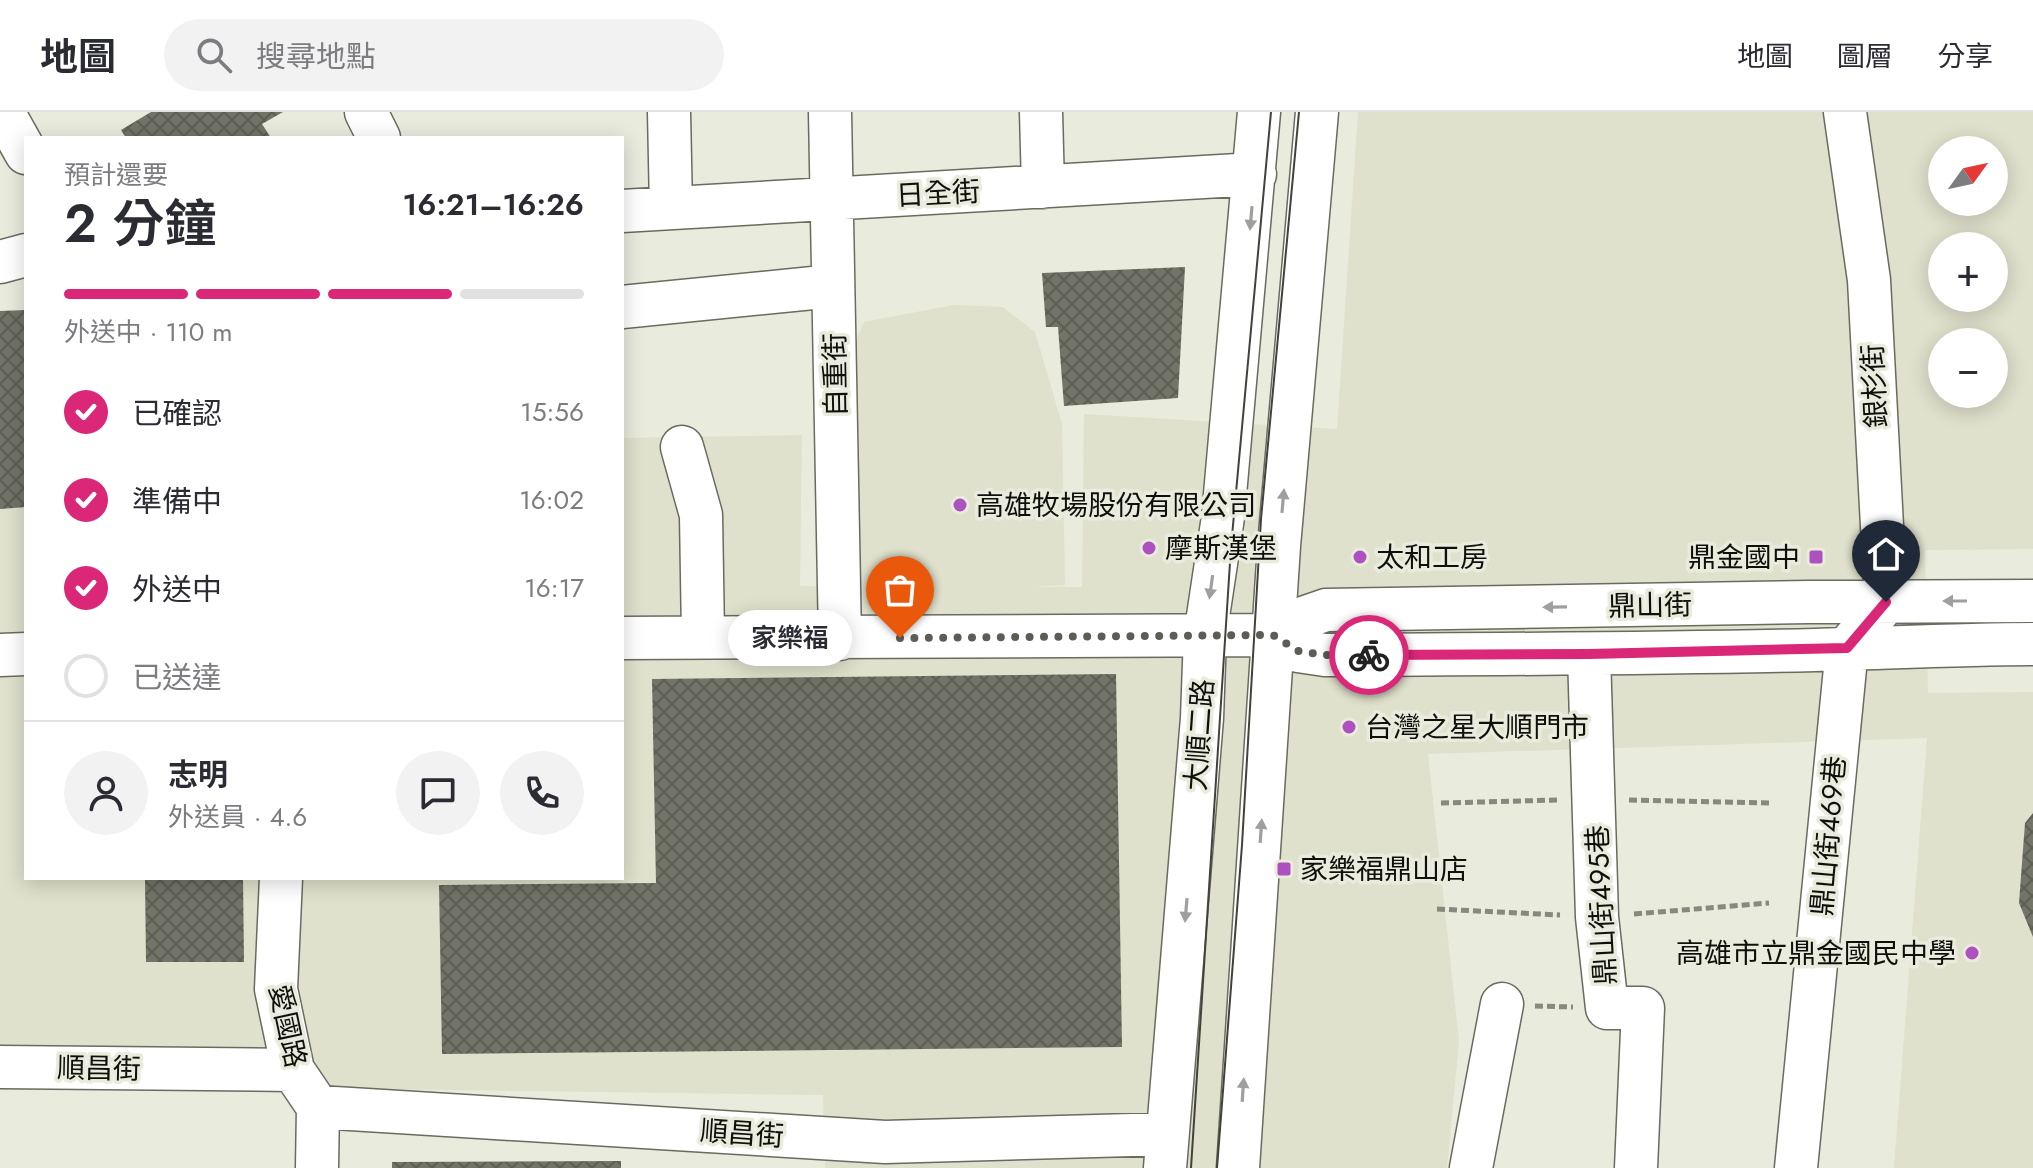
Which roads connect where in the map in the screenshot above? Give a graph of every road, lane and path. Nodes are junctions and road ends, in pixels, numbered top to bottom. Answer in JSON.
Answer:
{"nodes":[{"id":1,"x":3,"y":112,"type":"edge"},
{"id":2,"x":366,"y":112,"type":"edge"},
{"id":3,"x":669,"y":112,"type":"edge"},
{"id":4,"x":830,"y":112,"type":"edge"},
{"id":5,"x":1041,"y":112,"type":"edge"},
{"id":6,"x":1259,"y":112,"type":"edge"},
{"id":7,"x":1317,"y":112,"type":"edge"},
{"id":8,"x":1845,"y":112,"type":"edge"},
{"id":9,"x":378,"y":136,"type":"edge"},
{"id":10,"x":24,"y":149,"type":"edge"},
{"id":11,"x":1255,"y":174,"type":"junction"},
{"id":12,"x":1043,"y":187,"type":"junction"},
{"id":13,"x":831,"y":199,"type":"junction"},
{"id":14,"x":671,"y":208,"type":"junction"},
{"id":15,"x":624,"y":211,"type":"edge"},
{"id":16,"x":24,"y":256,"type":"edge"},
{"id":17,"x":0,"y":262,"type":"edge"},
{"id":18,"x":833,"y":286,"type":"junction"},
{"id":19,"x":624,"y":307,"type":"edge"},
{"id":20,"x":682,"y":447,"type":"dead end"},
{"id":21,"x":2033,"y":601,"type":"edge"},
{"id":22,"x":1886,"y":602,"type":"junction"},
{"id":23,"x":624,"y":629,"type":"edge"},
{"id":24,"x":1273,"y":635,"type":"junction"},
{"id":25,"x":703,"y":636,"type":"junction"},
{"id":26,"x":1205,"y":636,"type":"junction"},
{"id":27,"x":840,"y":639,"type":"junction"},
{"id":28,"x":2033,"y":644,"type":"edge"},
{"id":29,"x":1847,"y":648,"type":"junction"},
{"id":30,"x":24,"y":654,"type":"edge"},
{"id":31,"x":1589,"y":654,"type":"junction"},
{"id":32,"x":0,"y":655,"type":"edge"},
{"id":33,"x":1595,"y":799,"type":"junction"},
{"id":34,"x":1441,"y":803,"type":"dead end"},
{"id":35,"x":1772,"y":803,"type":"dead end"},
{"id":36,"x":281,"y":880,"type":"edge"},
{"id":37,"x":1769,"y":903,"type":"dead end"},
{"id":38,"x":1437,"y":909,"type":"dead end"},
{"id":39,"x":1597,"y":917,"type":"junction"},
{"id":40,"x":1502,"y":1004,"type":"joint"},
{"id":41,"x":1607,"y":1008,"type":"junction"},
{"id":42,"x":0,"y":1067,"type":"edge"},
{"id":43,"x":293,"y":1070,"type":"junction"},
{"id":44,"x":318,"y":1107,"type":"junction"},
{"id":45,"x":1166,"y":1151,"type":"edge"},
{"id":46,"x":317,"y":1168,"type":"edge"},
{"id":47,"x":1238,"y":1168,"type":"edge"},
{"id":48,"x":1471,"y":1168,"type":"edge"},
{"id":49,"x":1636,"y":1168,"type":"edge"},
{"id":50,"x":1796,"y":1168,"type":"edge"}],
"edges":[{"from":1,"to":10,"type":"street"},
{"from":2,"to":9,"type":"street"},
{"from":3,"to":14,"type":"street"},
{"from":4,"to":13,"type":"street","name":"自重街"},
{"from":5,"to":12,"type":"street"},
{"from":6,"to":11,"type":"street","name":"大順二路"},
{"from":24,"to":7,"type":"street","one_way":true},
{"from":8,"to":22,"type":"street","name":"銀杉街"},
{"from":11,"to":12,"type":"street","name":"日全街"},
{"from":11,"to":26,"type":"street","name":"大順二路","one_way":true},
{"from":12,"to":13,"type":"street","name":"日全街"},
{"from":13,"to":14,"type":"street","name":"日全街"},
{"from":13,"to":18,"type":"street","name":"自重街"},
{"from":14,"to":15,"type":"street","name":"日全街"},
{"from":16,"to":17,"type":"street"},
{"from":18,"to":19,"type":"street"},
{"from":18,"to":27,"type":"street","name":"自重街"},
{"from":20,"to":25,"type":"street"},
{"from":21,"to":22,"type":"street","name":"鼎山街","one_way":true},
{"from":22,"to":24,"type":"street","name":"鼎山街","one_way":true},
{"from":22,"to":29,"type":"street"},
{"from":23,"to":25,"type":"street","name":"鼎山街"},
{"from":24,"to":26,"type":"street","name":"鼎山街"},
{"from":24,"to":31,"type":"street","name":"鼎山街"},
{"from":47,"to":24,"type":"street","one_way":true},
{"from":25,"to":27,"type":"street","name":"鼎山街"},
{"from":26,"to":27,"type":"street","name":"鼎山街"},
{"from":26,"to":45,"type":"street","name":"大順二路","one_way":true},
{"from":28,"to":29,"type":"street","name":"鼎山街"},
{"from":29,"to":31,"type":"street","name":"鼎山街"},
{"from":29,"to":50,"type":"street","name":"鼎山街469巷"},
{"from":30,"to":32,"type":"street"},
{"from":31,"to":33,"type":"street","name":"鼎山街495巷"},
{"from":33,"to":34,"type":"path"},
{"from":33,"to":35,"type":"path"},
{"from":33,"to":39,"type":"street","name":"鼎山街495巷"},
{"from":36,"to":43,"type":"street","name":"愛國路"},
{"from":37,"to":39,"type":"path"},
{"from":38,"to":39,"type":"path"},
{"from":39,"to":41,"type":"street","name":"鼎山街495巷"},
{"from":40,"to":41,"type":"path"},
{"from":40,"to":48,"type":"street"},
{"from":41,"to":49,"type":"street","name":"鼎山街495巷"},
{"from":42,"to":43,"type":"street","name":"順昌街"},
{"from":43,"to":44,"type":"street","name":"愛國路"},
{"from":44,"to":45,"type":"street","name":"順昌街"},
{"from":44,"to":46,"type":"street"}]}
